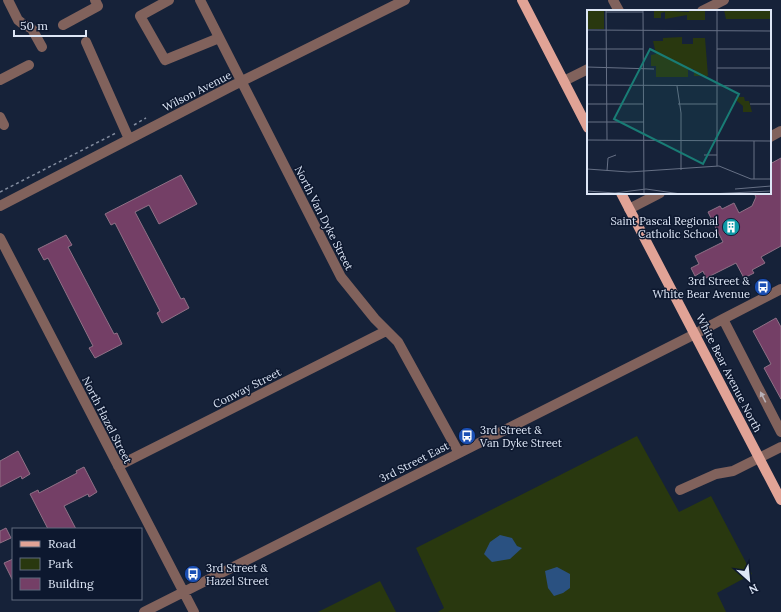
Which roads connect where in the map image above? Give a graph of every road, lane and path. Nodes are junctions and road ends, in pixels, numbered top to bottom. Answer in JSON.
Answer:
{"nodes":[{"id":1,"x":8,"y":0,"type":"edge"},
{"id":2,"x":95,"y":0,"type":"edge"},
{"id":3,"x":169,"y":0,"type":"edge"},
{"id":4,"x":200,"y":0,"type":"edge"},
{"id":5,"x":405,"y":0,"type":"edge"},
{"id":6,"x":522,"y":0,"type":"edge"},
{"id":7,"x":613,"y":0,"type":"edge"},
{"id":8,"x":724,"y":0,"type":"edge"},
{"id":9,"x":618,"y":10,"type":"edge"},
{"id":10,"x":704,"y":10,"type":"edge"},
{"id":11,"x":63,"y":25,"type":"dead end"},
{"id":12,"x":219,"y":38,"type":"junction"},
{"id":13,"x":86,"y":42,"type":"dead end"},
{"id":14,"x":42,"y":46,"type":"dead end"},
{"id":15,"x":29,"y":65,"type":"dead end"},
{"id":16,"x":587,"y":70,"type":"edge"},
{"id":17,"x":0,"y":80,"type":"edge"},
{"id":18,"x":564,"y":81,"type":"junction"},
{"id":19,"x":241,"y":82,"type":"junction"},
{"id":20,"x":151,"y":116,"type":"dead end"},
{"id":21,"x":587,"y":126,"type":"edge"},
{"id":22,"x":124,"y":129,"type":"junction"},
{"id":23,"x":781,"y":131,"type":"edge"},
{"id":24,"x":771,"y":136,"type":"edge"},
{"id":25,"x":129,"y":139,"type":"junction"},
{"id":26,"x":0,"y":192,"type":"edge"},
{"id":27,"x":622,"y":194,"type":"edge"},
{"id":28,"x":658,"y":194,"type":"edge"},
{"id":29,"x":0,"y":206,"type":"edge"},
{"id":30,"x":629,"y":208,"type":"junction"},
{"id":31,"x":0,"y":238,"type":"edge"},
{"id":32,"x":781,"y":289,"type":"edge"},
{"id":33,"x":722,"y":319,"type":"junction"},
{"id":34,"x":386,"y":331,"type":"junction"},
{"id":35,"x":695,"y":334,"type":"junction"},
{"id":36,"x":781,"y":432,"type":"edge"},
{"id":37,"x":781,"y":447,"type":"edge"},
{"id":38,"x":459,"y":454,"type":"junction"},
{"id":39,"x":759,"y":458,"type":"junction"},
{"id":40,"x":118,"y":466,"type":"junction"},
{"id":41,"x":680,"y":490,"type":"dead end"},
{"id":42,"x":781,"y":500,"type":"edge"},
{"id":43,"x":183,"y":592,"type":"junction"},
{"id":44,"x":144,"y":612,"type":"edge"},
{"id":45,"x":194,"y":612,"type":"edge"}],
"edges":[{"from":1,"to":14,"type":"street"},
{"from":2,"to":11,"type":"street"},
{"from":3,"to":12,"type":"street"},
{"from":4,"to":12,"type":"street","name":"North Van Dyke Street"},
{"from":5,"to":19,"type":"street","name":"Wilson Avenue"},
{"from":6,"to":18,"type":"main road"},
{"from":7,"to":9,"type":"street"},
{"from":8,"to":10,"type":"street"},
{"from":12,"to":19,"type":"street","name":"North Van Dyke Street"},
{"from":13,"to":22,"type":"street"},
{"from":15,"to":17,"type":"street"},
{"from":16,"to":18,"type":"street"},
{"from":18,"to":21,"type":"main road"},
{"from":19,"to":25,"type":"street","name":"Wilson Avenue"},
{"from":19,"to":34,"type":"street","name":"North Van Dyke Street"},
{"from":20,"to":22,"type":"path"},
{"from":22,"to":25,"type":"street"},
{"from":22,"to":26,"type":"path"},
{"from":23,"to":24,"type":"street"},
{"from":25,"to":29,"type":"street","name":"Wilson Avenue"},
{"from":27,"to":30,"type":"main road","name":"White Bear Avenue North"},
{"from":28,"to":30,"type":"street"},
{"from":30,"to":35,"type":"main road","name":"White Bear Avenue North"},
{"from":31,"to":40,"type":"street","name":"North Hazel Street"},
{"from":32,"to":33,"type":"street","name":"3rd Street East"},
{"from":33,"to":35,"type":"street","name":"3rd Street East"},
{"from":36,"to":33,"type":"street","one_way":true},
{"from":34,"to":38,"type":"street","name":"North Van Dyke Street"},
{"from":34,"to":40,"type":"street","name":"Conway Street"},
{"from":35,"to":38,"type":"street","name":"3rd Street East"},
{"from":35,"to":39,"type":"main road","name":"White Bear Avenue North"},
{"from":37,"to":39,"type":"street"},
{"from":38,"to":43,"type":"street","name":"3rd Street East"},
{"from":39,"to":41,"type":"street"},
{"from":39,"to":42,"type":"main road","name":"White Bear Avenue North"},
{"from":40,"to":43,"type":"street","name":"North Hazel Street"},
{"from":43,"to":44,"type":"street","name":"3rd Street East"},
{"from":43,"to":45,"type":"street","name":"North Hazel Street"}]}
